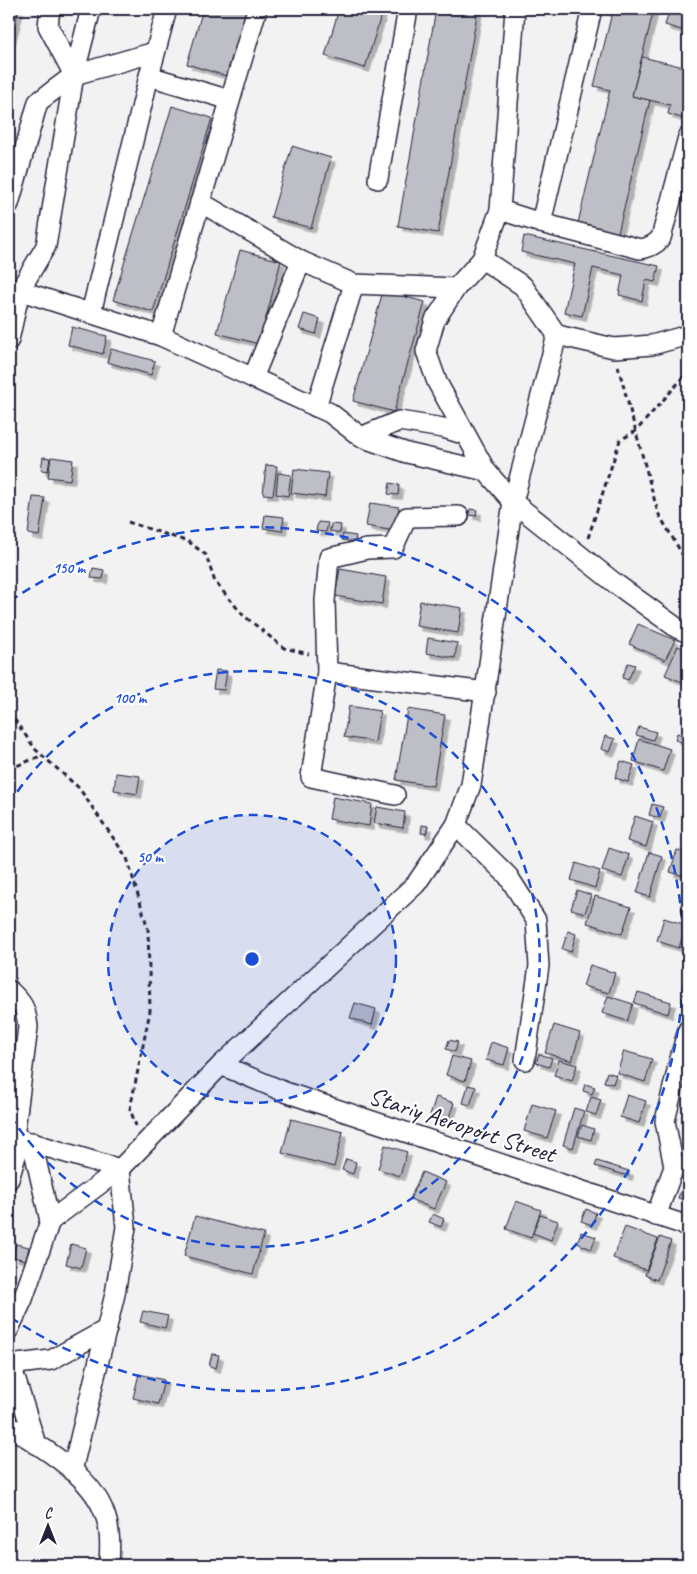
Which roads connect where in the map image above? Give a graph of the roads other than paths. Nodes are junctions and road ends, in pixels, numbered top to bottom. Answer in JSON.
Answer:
{"nodes":[{"id":1,"x":50,"y":9,"type":"edge"},
{"id":2,"x":91,"y":9,"type":"edge"},
{"id":3,"x":257,"y":9,"type":"edge"},
{"id":4,"x":408,"y":9,"type":"edge"},
{"id":5,"x":515,"y":9,"type":"edge"},
{"id":6,"x":592,"y":9,"type":"edge"},
{"id":7,"x":163,"y":14,"type":"edge"},
{"id":8,"x":155,"y":52,"type":"junction"},
{"id":9,"x":74,"y":75,"type":"junction"},
{"id":10,"x":149,"y":76,"type":"junction"},
{"id":11,"x":230,"y":100,"type":"junction"},
{"id":12,"x":688,"y":137,"type":"edge"},
{"id":13,"x":378,"y":179,"type":"dead end"},
{"id":14,"x":200,"y":202,"type":"junction"},
{"id":15,"x":9,"y":204,"type":"edge"},
{"id":16,"x":500,"y":210,"type":"junction"},
{"id":17,"x":540,"y":223,"type":"junction"},
{"id":18,"x":482,"y":259,"type":"junction"},
{"id":19,"x":300,"y":261,"type":"junction"},
{"id":20,"x":354,"y":284,"type":"junction"},
{"id":21,"x":14,"y":288,"type":"edge"},
{"id":22,"x":456,"y":288,"type":"junction"},
{"id":23,"x":91,"y":313,"type":"junction"},
{"id":24,"x":557,"y":335,"type":"junction"},
{"id":25,"x":688,"y":335,"type":"edge"},
{"id":26,"x":161,"y":336,"type":"junction"},
{"id":27,"x":9,"y":340,"type":"edge"},
{"id":28,"x":253,"y":378,"type":"junction"},
{"id":29,"x":316,"y":407,"type":"junction"},
{"id":30,"x":466,"y":435,"type":"junction"},
{"id":31,"x":361,"y":436,"type":"junction"},
{"id":32,"x":486,"y":471,"type":"junction"},
{"id":33,"x":513,"y":502,"type":"junction"},
{"id":34,"x":459,"y":516,"type":"dead end"},
{"id":35,"x":688,"y":633,"type":"edge"},
{"id":36,"x":327,"y":665,"type":"junction"},
{"id":37,"x":486,"y":692,"type":"junction"},
{"id":38,"x":395,"y":795,"type":"dead end"},
{"id":39,"x":456,"y":825,"type":"junction"},
{"id":40,"x":9,"y":990,"type":"edge"},
{"id":41,"x":688,"y":1030,"type":"edge"},
{"id":42,"x":684,"y":1055,"type":"edge"},
{"id":43,"x":525,"y":1060,"type":"dead end"},
{"id":44,"x":221,"y":1066,"type":"junction"},
{"id":45,"x":19,"y":1139,"type":"edge"},
{"id":46,"x":120,"y":1169,"type":"junction"},
{"id":47,"x":9,"y":1180,"type":"edge"},
{"id":48,"x":656,"y":1216,"type":"junction"},
{"id":49,"x":50,"y":1221,"type":"junction"},
{"id":50,"x":688,"y":1226,"type":"edge"},
{"id":51,"x":9,"y":1329,"type":"edge"},
{"id":52,"x":107,"y":1329,"type":"junction"},
{"id":53,"x":10,"y":1365,"type":"edge"},
{"id":54,"x":9,"y":1426,"type":"edge"},
{"id":55,"x":36,"y":1444,"type":"junction"},
{"id":56,"x":72,"y":1471,"type":"junction"},
{"id":57,"x":109,"y":1565,"type":"edge"}],
"edges":[{"from":1,"to":9,"type":"street"},
{"from":2,"to":9,"type":"street"},
{"from":3,"to":11,"type":"street"},
{"from":4,"to":13,"type":"street"},
{"from":5,"to":16,"type":"street"},
{"from":6,"to":17,"type":"street"},
{"from":7,"to":8,"type":"street"},
{"from":8,"to":9,"type":"street"},
{"from":8,"to":10,"type":"street"},
{"from":9,"to":15,"type":"street"},
{"from":9,"to":21,"type":"street"},
{"from":10,"to":11,"type":"street"},
{"from":10,"to":23,"type":"street"},
{"from":11,"to":14,"type":"street"},
{"from":12,"to":17,"type":"street"},
{"from":14,"to":19,"type":"street"},
{"from":14,"to":26,"type":"street"},
{"from":16,"to":17,"type":"street"},
{"from":16,"to":18,"type":"street"},
{"from":18,"to":22,"type":"street"},
{"from":18,"to":24,"type":"street"},
{"from":19,"to":20,"type":"street"},
{"from":19,"to":28,"type":"street"},
{"from":20,"to":22,"type":"street"},
{"from":20,"to":29,"type":"street"},
{"from":21,"to":23,"type":"street"},
{"from":21,"to":27,"type":"street"},
{"from":22,"to":30,"type":"street"},
{"from":23,"to":26,"type":"street"},
{"from":24,"to":25,"type":"street"},
{"from":24,"to":33,"type":"street"},
{"from":26,"to":28,"type":"street"},
{"from":28,"to":29,"type":"street"},
{"from":29,"to":31,"type":"street"},
{"from":30,"to":31,"type":"street"},
{"from":30,"to":32,"type":"street"},
{"from":31,"to":32,"type":"street"},
{"from":32,"to":33,"type":"street"},
{"from":33,"to":35,"type":"street"},
{"from":33,"to":37,"type":"street"},
{"from":34,"to":36,"type":"street"},
{"from":36,"to":37,"type":"street"},
{"from":36,"to":38,"type":"street"},
{"from":37,"to":39,"type":"street"},
{"from":39,"to":43,"type":"street"},
{"from":39,"to":44,"type":"street"},
{"from":40,"to":45,"type":"street"},
{"from":41,"to":42,"type":"street"},
{"from":42,"to":48,"type":"street"},
{"from":44,"to":46,"type":"street"},
{"from":44,"to":48,"type":"street","name":"Stariy Aeroport Street"},
{"from":45,"to":46,"type":"street"},
{"from":45,"to":47,"type":"street"},
{"from":45,"to":49,"type":"street"},
{"from":46,"to":49,"type":"street"},
{"from":46,"to":52,"type":"street"},
{"from":48,"to":50,"type":"street","name":"Stariy Aeroport Street"},
{"from":49,"to":51,"type":"street"},
{"from":52,"to":53,"type":"street"},
{"from":52,"to":56,"type":"street"},
{"from":53,"to":55,"type":"street"},
{"from":54,"to":55,"type":"street"},
{"from":55,"to":56,"type":"street"},
{"from":56,"to":57,"type":"street"}]}
